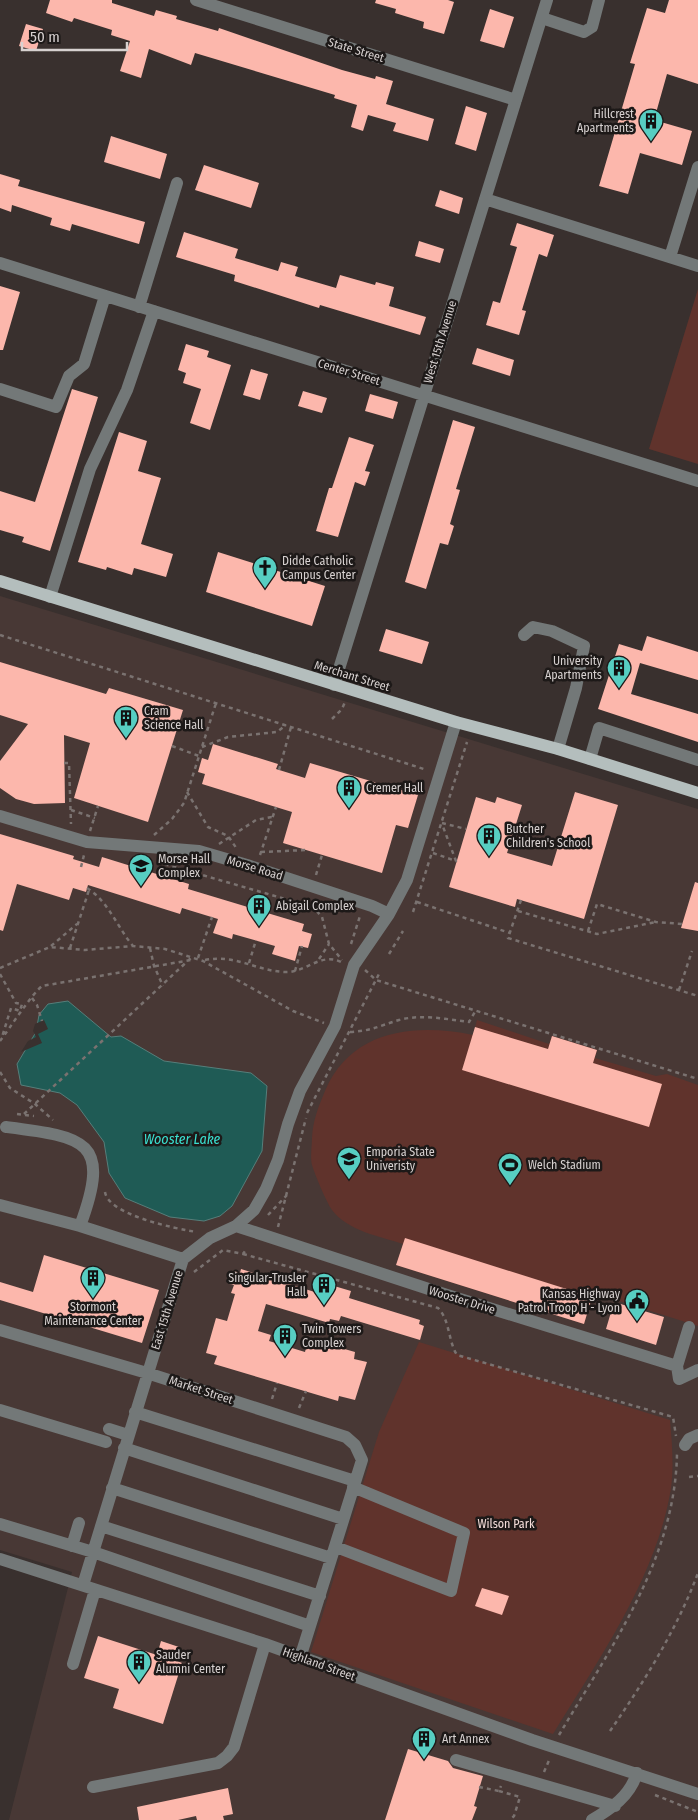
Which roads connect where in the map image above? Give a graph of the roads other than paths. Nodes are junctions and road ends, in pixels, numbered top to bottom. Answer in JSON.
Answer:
{"nodes":[{"id":1,"x":196,"y":0,"type":"edge"},
{"id":2,"x":547,"y":0,"type":"edge"},
{"id":3,"x":599,"y":0,"type":"edge"},
{"id":4,"x":542,"y":18,"type":"junction"},
{"id":5,"x":516,"y":100,"type":"junction"},
{"id":6,"x":698,"y":167,"type":"edge"},
{"id":7,"x":177,"y":184,"type":"dead end"},
{"id":8,"x":485,"y":199,"type":"junction"},
{"id":9,"x":670,"y":257,"type":"junction"},
{"id":10,"x":0,"y":263,"type":"edge"},
{"id":11,"x":698,"y":266,"type":"edge"},
{"id":12,"x":105,"y":296,"type":"junction"},
{"id":13,"x":139,"y":306,"type":"junction"},
{"id":14,"x":154,"y":312,"type":"junction"},
{"id":15,"x":0,"y":390,"type":"edge"},
{"id":16,"x":424,"y":395,"type":"junction"},
{"id":17,"x":698,"y":481,"type":"edge"},
{"id":18,"x":0,"y":582,"type":"edge"},
{"id":19,"x":50,"y":597,"type":"junction"},
{"id":20,"x":524,"y":635,"type":"dead end"},
{"id":21,"x":334,"y":684,"type":"junction"},
{"id":22,"x":456,"y":722,"type":"junction"},
{"id":23,"x":558,"y":749,"type":"junction"},
{"id":24,"x":590,"y":759,"type":"junction"},
{"id":25,"x":698,"y":760,"type":"edge"},
{"id":26,"x":698,"y":793,"type":"edge"},
{"id":27,"x":0,"y":816,"type":"edge"},
{"id":28,"x":389,"y":914,"type":"junction"},
{"id":29,"x":6,"y":1127,"type":"dead end"},
{"id":30,"x":0,"y":1205,"type":"edge"},
{"id":31,"x":80,"y":1226,"type":"junction"},
{"id":32,"x":236,"y":1226,"type":"junction"},
{"id":33,"x":183,"y":1259,"type":"junction"},
{"id":34,"x":689,"y":1328,"type":"dead end"},
{"id":35,"x":0,"y":1330,"type":"edge"},
{"id":36,"x":698,"y":1370,"type":"edge"},
{"id":37,"x":678,"y":1372,"type":"junction"},
{"id":38,"x":147,"y":1373,"type":"junction"},
{"id":39,"x":0,"y":1410,"type":"edge"},
{"id":40,"x":135,"y":1412,"type":"junction"},
{"id":41,"x":109,"y":1429,"type":"dead end"},
{"id":42,"x":698,"y":1435,"type":"edge"},
{"id":43,"x":106,"y":1442,"type":"dead end"},
{"id":44,"x":126,"y":1442,"type":"junction"},
{"id":45,"x":679,"y":1445,"type":"road end"},
{"id":46,"x":354,"y":1484,"type":"junction"},
{"id":47,"x":112,"y":1488,"type":"junction"},
{"id":48,"x":343,"y":1519,"type":"junction"},
{"id":49,"x":79,"y":1523,"type":"dead end"},
{"id":50,"x":0,"y":1524,"type":"edge"},
{"id":51,"x":101,"y":1526,"type":"junction"},
{"id":52,"x":72,"y":1546,"type":"junction"},
{"id":53,"x":93,"y":1552,"type":"junction"},
{"id":54,"x":334,"y":1552,"type":"junction"},
{"id":55,"x":0,"y":1559,"type":"edge"},
{"id":56,"x":82,"y":1585,"type":"junction"},
{"id":57,"x":96,"y":1590,"type":"junction"},
{"id":58,"x":320,"y":1596,"type":"junction"},
{"id":59,"x":310,"y":1626,"type":"junction"},
{"id":60,"x":265,"y":1644,"type":"junction"},
{"id":61,"x":300,"y":1658,"type":"junction"},
{"id":62,"x":72,"y":1664,"type":"dead end"},
{"id":63,"x":456,"y":1760,"type":"dead end"},
{"id":64,"x":637,"y":1773,"type":"junction"},
{"id":65,"x":93,"y":1786,"type":"dead end"},
{"id":66,"x":698,"y":1794,"type":"edge"},
{"id":67,"x":615,"y":1806,"type":"junction"},
{"id":68,"x":592,"y":1820,"type":"edge"}],
"edges":[{"from":1,"to":5,"type":"street","name":"State Street"},
{"from":2,"to":4,"type":"street","name":"West 15th Avenue"},
{"from":3,"to":4,"type":"street"},
{"from":4,"to":5,"type":"street","name":"West 15th Avenue"},
{"from":5,"to":8,"type":"street","name":"West 15th Avenue"},
{"from":6,"to":9,"type":"street"},
{"from":7,"to":13,"type":"street"},
{"from":8,"to":9,"type":"street"},
{"from":8,"to":16,"type":"street","name":"West 15th Avenue"},
{"from":9,"to":11,"type":"street"},
{"from":10,"to":12,"type":"street","name":"Center Street"},
{"from":12,"to":13,"type":"street","name":"Center Street"},
{"from":12,"to":15,"type":"street"},
{"from":13,"to":14,"type":"street","name":"Center Street"},
{"from":14,"to":16,"type":"street","name":"Center Street"},
{"from":14,"to":19,"type":"street"},
{"from":16,"to":17,"type":"street","name":"Center Street"},
{"from":16,"to":21,"type":"street","name":"West 15th Avenue"},
{"from":18,"to":19,"type":"main road","name":"Merchant Street"},
{"from":19,"to":21,"type":"main road","name":"Merchant Street"},
{"from":20,"to":23,"type":"street"},
{"from":21,"to":22,"type":"main road","name":"Merchant Street"},
{"from":22,"to":23,"type":"main road","name":"Merchant Street"},
{"from":22,"to":28,"type":"street","name":"East 15th Avenue"},
{"from":23,"to":24,"type":"main road","name":"Merchant Street"},
{"from":24,"to":25,"type":"street"},
{"from":24,"to":26,"type":"main road","name":"Merchant Street"},
{"from":27,"to":28,"type":"street","name":"Morse Road"},
{"from":28,"to":32,"type":"street","name":"East 15th Avenue"},
{"from":29,"to":31,"type":"street"},
{"from":30,"to":31,"type":"street"},
{"from":31,"to":33,"type":"street"},
{"from":32,"to":33,"type":"street","name":"East 15th Avenue"},
{"from":32,"to":37,"type":"street","name":"Wooster Drive"},
{"from":33,"to":38,"type":"street","name":"East 15th Avenue"},
{"from":34,"to":37,"type":"street"},
{"from":35,"to":38,"type":"street","name":"Market Street"},
{"from":36,"to":37,"type":"street"},
{"from":38,"to":40,"type":"street","name":"East 15th Avenue"},
{"from":38,"to":46,"type":"street","name":"Market Street"},
{"from":39,"to":43,"type":"street"},
{"from":40,"to":44,"type":"street","name":"East 15th Avenue"},
{"from":40,"to":46,"type":"street"},
{"from":41,"to":44,"type":"street"},
{"from":42,"to":45,"type":"street"},
{"from":44,"to":47,"type":"street","name":"East 15th Avenue"},
{"from":44,"to":48,"type":"street"},
{"from":46,"to":48,"type":"street"},
{"from":46,"to":54,"type":"street"},
{"from":47,"to":51,"type":"street","name":"East 15th Avenue"},
{"from":47,"to":54,"type":"street"},
{"from":48,"to":54,"type":"street"},
{"from":49,"to":52,"type":"street"},
{"from":50,"to":52,"type":"street"},
{"from":51,"to":53,"type":"street","name":"East 15th Avenue"},
{"from":51,"to":58,"type":"street"},
{"from":52,"to":53,"type":"street"},
{"from":53,"to":56,"type":"street","name":"East 15th Avenue"},
{"from":53,"to":59,"type":"street"},
{"from":54,"to":58,"type":"street"},
{"from":55,"to":56,"type":"street","name":"Highland Street"},
{"from":56,"to":57,"type":"street","name":"Highland Street"},
{"from":57,"to":60,"type":"street","name":"Highland Street"},
{"from":57,"to":62,"type":"street"},
{"from":58,"to":59,"type":"street"},
{"from":59,"to":61,"type":"street"},
{"from":60,"to":61,"type":"street","name":"Highland Street"},
{"from":60,"to":65,"type":"street"},
{"from":61,"to":64,"type":"street","name":"Highland Street"},
{"from":63,"to":67,"type":"street"},
{"from":64,"to":66,"type":"street","name":"Highland Street"},
{"from":64,"to":67,"type":"street"},
{"from":67,"to":68,"type":"street"}]}
